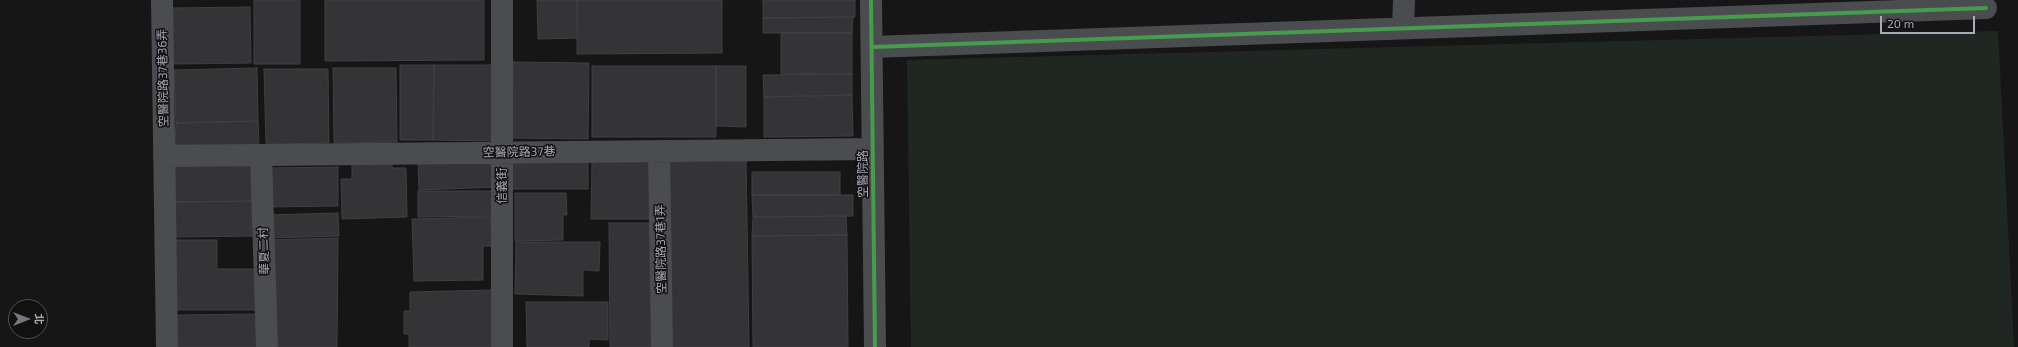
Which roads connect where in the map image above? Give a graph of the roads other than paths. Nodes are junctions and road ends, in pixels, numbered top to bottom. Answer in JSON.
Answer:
{"nodes":[{"id":1,"x":162,"y":0,"type":"edge"},
{"id":2,"x":502,"y":0,"type":"edge"},
{"id":3,"x":871,"y":0,"type":"edge"},
{"id":4,"x":1404,"y":0,"type":"edge"},
{"id":5,"x":1986,"y":8,"type":"dead end"},
{"id":6,"x":1403,"y":28,"type":"junction"},
{"id":7,"x":872,"y":47,"type":"junction"},
{"id":8,"x":873,"y":149,"type":"junction"},
{"id":9,"x":659,"y":151,"type":"junction"},
{"id":10,"x":502,"y":152,"type":"junction"},
{"id":11,"x":261,"y":155,"type":"junction"},
{"id":12,"x":164,"y":156,"type":"junction"},
{"id":13,"x":167,"y":347,"type":"edge"},
{"id":14,"x":267,"y":347,"type":"edge"},
{"id":15,"x":502,"y":347,"type":"edge"},
{"id":16,"x":662,"y":347,"type":"edge"},
{"id":17,"x":875,"y":347,"type":"edge"}],
"edges":[{"from":1,"to":12,"type":"street","name":"空醫院路37巷36弄"},
{"from":2,"to":10,"type":"street","name":"信義街"},
{"from":3,"to":7,"type":"street","name":"空醫院路"},
{"from":4,"to":6,"type":"street"},
{"from":5,"to":6,"type":"street"},
{"from":6,"to":7,"type":"street"},
{"from":7,"to":8,"type":"street","name":"空醫院路"},
{"from":8,"to":9,"type":"street","name":"空醫院路37巷"},
{"from":8,"to":17,"type":"street","name":"空醫院路"},
{"from":9,"to":10,"type":"street","name":"空醫院路37巷"},
{"from":9,"to":16,"type":"street","name":"空醫院路37巷1弄"},
{"from":10,"to":11,"type":"street","name":"空醫院路37巷"},
{"from":10,"to":15,"type":"street","name":"信義街"},
{"from":11,"to":12,"type":"street","name":"空醫院路37巷"},
{"from":11,"to":14,"type":"street","name":"華夏二村"},
{"from":12,"to":13,"type":"street"}]}
